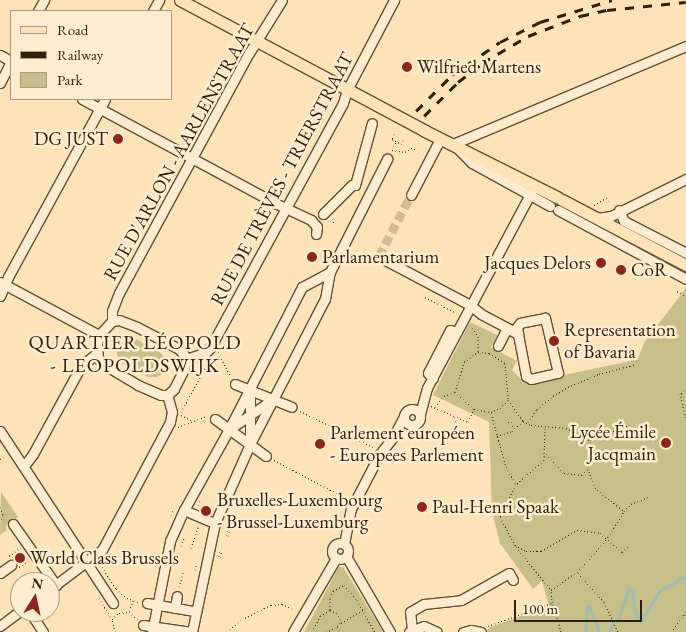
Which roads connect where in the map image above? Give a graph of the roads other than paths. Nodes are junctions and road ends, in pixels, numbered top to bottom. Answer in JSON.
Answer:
{"nodes":[{"id":1,"x":180,"y":0,"type":"edge"},
{"id":2,"x":282,"y":0,"type":"edge"},
{"id":3,"x":394,"y":0,"type":"edge"},
{"id":4,"x":257,"y":42,"type":"junction"},
{"id":5,"x":686,"y":46,"type":"edge"},
{"id":6,"x":10,"y":63,"type":"edge"},
{"id":7,"x":0,"y":83,"type":"edge"},
{"id":8,"x":347,"y":90,"type":"junction"},
{"id":9,"x":84,"y":100,"type":"edge"},
{"id":10,"x":104,"y":100,"type":"edge"},
{"id":11,"x":100,"y":109,"type":"junction"},
{"id":12,"x":372,"y":123,"type":"dead end"},
{"id":13,"x":440,"y":139,"type":"junction"},
{"id":14,"x":453,"y":144,"type":"junction"},
{"id":15,"x":192,"y":158,"type":"junction"},
{"id":16,"x":387,"y":159,"type":"dead end"},
{"id":17,"x":686,"y":179,"type":"edge"},
{"id":18,"x":355,"y":185,"type":"junction"},
{"id":19,"x":532,"y":190,"type":"junction"},
{"id":20,"x":370,"y":193,"type":"junction"},
{"id":21,"x":411,"y":195,"type":"tunnel mouth"},
{"id":22,"x":557,"y":203,"type":"junction"},
{"id":23,"x":286,"y":208,"type":"junction"},
{"id":24,"x":619,"y":210,"type":"junction"},
{"id":25,"x":323,"y":214,"type":"dead end"},
{"id":26,"x":597,"y":218,"type":"junction"},
{"id":27,"x":316,"y":234,"type":"dead end"},
{"id":28,"x":686,"y":254,"type":"edge"},
{"id":29,"x":387,"y":261,"type":"dead end"},
{"id":30,"x":686,"y":265,"type":"edge"},
{"id":31,"x":330,"y":272,"type":"junction"},
{"id":32,"x":686,"y":279,"type":"edge"},
{"id":33,"x":3,"y":283,"type":"edge"},
{"id":34,"x":0,"y":296,"type":"edge"},
{"id":35,"x":468,"y":309,"type":"junction"},
{"id":36,"x":112,"y":321,"type":"junction"},
{"id":37,"x":507,"y":328,"type":"junction"},
{"id":38,"x":518,"y":334,"type":"junction"},
{"id":39,"x":99,"y":335,"type":"junction"},
{"id":40,"x":498,"y":346,"type":"dead end"},
{"id":41,"x":97,"y":353,"type":"junction"},
{"id":42,"x":186,"y":359,"type":"junction"},
{"id":43,"x":233,"y":381,"type":"road end"},
{"id":44,"x":427,"y":388,"type":"junction"},
{"id":45,"x":250,"y":390,"type":"junction"},
{"id":46,"x":167,"y":395,"type":"junction"},
{"id":47,"x":273,"y":399,"type":"junction"},
{"id":48,"x":292,"y":407,"type":"road end"},
{"id":49,"x":407,"y":412,"type":"junction"},
{"id":50,"x":420,"y":414,"type":"junction"},
{"id":51,"x":250,"y":415,"type":"junction"},
{"id":52,"x":211,"y":417,"type":"road end"},
{"id":53,"x":411,"y":425,"type":"junction"},
{"id":54,"x":229,"y":429,"type":"junction"},
{"id":55,"x":0,"y":431,"type":"edge"},
{"id":56,"x":393,"y":437,"type":"junction"},
{"id":57,"x":250,"y":444,"type":"junction"},
{"id":58,"x":266,"y":456,"type":"road end"},
{"id":59,"x":24,"y":466,"type":"junction"},
{"id":60,"x":184,"y":510,"type":"junction"},
{"id":61,"x":214,"y":523,"type":"junction"},
{"id":62,"x":13,"y":524,"type":"dead end"},
{"id":63,"x":344,"y":544,"type":"junction"},
{"id":64,"x":346,"y":556,"type":"junction"},
{"id":65,"x":336,"y":558,"type":"junction"},
{"id":66,"x":86,"y":562,"type":"junction"},
{"id":67,"x":11,"y":565,"type":"dead end"},
{"id":68,"x":43,"y":572,"type":"edge"},
{"id":69,"x":0,"y":573,"type":"edge"},
{"id":70,"x":513,"y":580,"type":"dead end"},
{"id":71,"x":60,"y":582,"type":"edge"},
{"id":72,"x":177,"y":596,"type":"dead end"},
{"id":73,"x":147,"y":603,"type":"road end"},
{"id":74,"x":113,"y":604,"type":"dead end"},
{"id":75,"x":156,"y":604,"type":"junction"},
{"id":76,"x":175,"y":608,"type":"junction"},
{"id":77,"x":194,"y":611,"type":"junction"},
{"id":78,"x":147,"y":627,"type":"edge"},
{"id":79,"x":410,"y":631,"type":"edge"},
{"id":80,"x":478,"y":631,"type":"edge"},
{"id":81,"x":192,"y":632,"type":"edge"},
{"id":82,"x":294,"y":632,"type":"edge"},
{"id":83,"x":390,"y":632,"type":"edge"},
{"id":84,"x":437,"y":632,"type":"edge"},
{"id":85,"x":463,"y":632,"type":"edge"}],
"edges":[{"from":1,"to":4,"type":"main road"},
{"from":2,"to":4,"type":"street","name":"RUE D'ARLON - AARLENSTRAAT"},
{"from":3,"to":8,"type":"street","name":"RUE DE TRÈVES - TRIERSTRAAT"},
{"from":4,"to":8,"type":"main road"},
{"from":4,"to":15,"type":"street","name":"RUE D'ARLON - AARLENSTRAAT"},
{"from":5,"to":14,"type":"street"},
{"from":6,"to":7,"type":"street"},
{"from":8,"to":13,"type":"main road"},
{"from":8,"to":23,"type":"street","name":"RUE DE TRÈVES - TRIERSTRAAT"},
{"from":9,"to":11,"type":"street"},
{"from":10,"to":11,"type":"street"},
{"from":11,"to":15,"type":"street"},
{"from":11,"to":33,"type":"street"},
{"from":12,"to":18,"type":"street"},
{"from":13,"to":14,"type":"main road"},
{"from":13,"to":21,"type":"street"},
{"from":14,"to":19,"type":"main road"},
{"from":15,"to":23,"type":"street"},
{"from":15,"to":36,"type":"street","name":"RUE D'ARLON - AARLENSTRAAT"},
{"from":16,"to":20,"type":"street"},
{"from":17,"to":24,"type":"street"},
{"from":18,"to":20,"type":"street"},
{"from":18,"to":25,"type":"street"},
{"from":19,"to":22,"type":"main road"},
{"from":19,"to":35,"type":"street"},
{"from":20,"to":31,"type":"street"},
{"from":22,"to":26,"type":"main road"},
{"from":22,"to":32,"type":"street"},
{"from":23,"to":27,"type":"street"},
{"from":23,"to":42,"type":"street","name":"RUE DE TRÈVES - TRIERSTRAAT"},
{"from":24,"to":26,"type":"street"},
{"from":24,"to":28,"type":"street"},
{"from":26,"to":30,"type":"main road"},
{"from":29,"to":35,"type":"street"},
{"from":31,"to":45,"type":"street"},
{"from":31,"to":47,"type":"street"},
{"from":33,"to":34,"type":"street"},
{"from":33,"to":39,"type":"street"},
{"from":35,"to":37,"type":"street"},
{"from":35,"to":44,"type":"street"},
{"from":36,"to":39,"type":"street"},
{"from":36,"to":42,"type":"street"},
{"from":37,"to":38,"type":"street"},
{"from":37,"to":40,"type":"street"},
{"from":38,"to":38,"type":"street"},
{"from":39,"to":41,"type":"street"},
{"from":41,"to":46,"type":"street"},
{"from":41,"to":59,"type":"street"},
{"from":42,"to":46,"type":"street"},
{"from":43,"to":45,"type":"street"},
{"from":44,"to":49,"type":"street"},
{"from":44,"to":50,"type":"street"},
{"from":45,"to":47,"type":"street"},
{"from":45,"to":51,"type":"street"},
{"from":45,"to":54,"type":"street"},
{"from":46,"to":66,"type":"street"},
{"from":47,"to":48,"type":"street"},
{"from":47,"to":51,"type":"street"},
{"from":47,"to":57,"type":"street"},
{"from":49,"to":50,"type":"street"},
{"from":49,"to":53,"type":"street"},
{"from":49,"to":56,"type":"street"},
{"from":50,"to":53,"type":"street"},
{"from":51,"to":54,"type":"street"},
{"from":51,"to":57,"type":"street"},
{"from":52,"to":54,"type":"street"},
{"from":53,"to":56,"type":"street"},
{"from":54,"to":57,"type":"street"},
{"from":54,"to":60,"type":"street"},
{"from":55,"to":59,"type":"street"},
{"from":56,"to":63,"type":"street"},
{"from":57,"to":58,"type":"street"},
{"from":57,"to":61,"type":"street"},
{"from":59,"to":66,"type":"street"},
{"from":60,"to":61,"type":"street"},
{"from":60,"to":75,"type":"street"},
{"from":61,"to":77,"type":"street"},
{"from":62,"to":68,"type":"street"},
{"from":63,"to":64,"type":"street"},
{"from":63,"to":65,"type":"street"},
{"from":64,"to":65,"type":"street"},
{"from":64,"to":83,"type":"street"},
{"from":65,"to":82,"type":"street"},
{"from":66,"to":71,"type":"street"},
{"from":66,"to":74,"type":"street"},
{"from":67,"to":69,"type":"street"},
{"from":70,"to":79,"type":"street"},
{"from":72,"to":76,"type":"street"},
{"from":73,"to":75,"type":"street"},
{"from":75,"to":76,"type":"street"},
{"from":75,"to":78,"type":"street"},
{"from":76,"to":77,"type":"street"},
{"from":77,"to":81,"type":"street"},
{"from":78,"to":81,"type":"street"},
{"from":79,"to":84,"type":"street"},
{"from":80,"to":85,"type":"street"}]}
